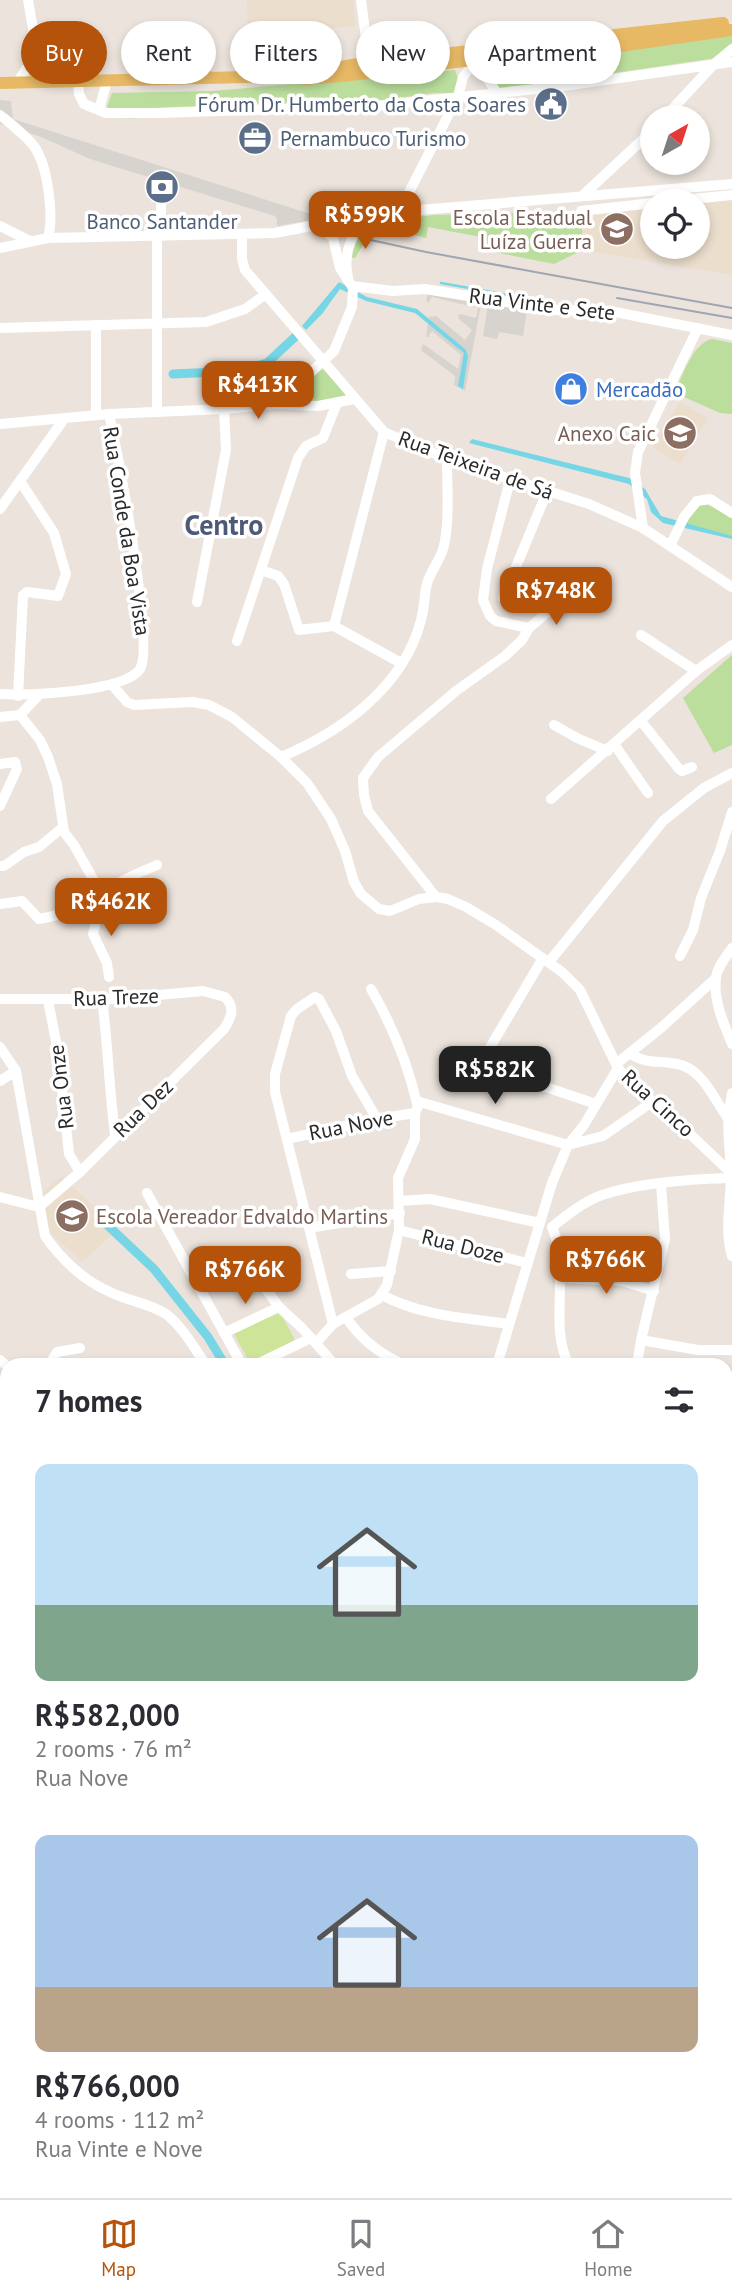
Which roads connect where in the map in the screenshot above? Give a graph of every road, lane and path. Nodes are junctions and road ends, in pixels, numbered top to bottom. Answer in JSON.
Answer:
{"nodes":[{"id":1,"x":28,"y":0,"type":"edge"},
{"id":2,"x":360,"y":0,"type":"edge"},
{"id":3,"x":32,"y":21,"type":"edge"},
{"id":4,"x":363,"y":21,"type":"edge"},
{"id":5,"x":732,"y":22,"type":"edge"},
{"id":6,"x":732,"y":30,"type":"edge"},
{"id":7,"x":621,"y":36,"type":"edge"},
{"id":8,"x":621,"y":47,"type":"edge"},
{"id":9,"x":732,"y":49,"type":"edge"},
{"id":10,"x":732,"y":62,"type":"edge"},
{"id":11,"x":464,"y":63,"type":"edge"},
{"id":12,"x":714,"y":64,"type":"junction"},
{"id":13,"x":342,"y":75,"type":"edge"},
{"id":14,"x":464,"y":76,"type":"edge"},
{"id":15,"x":21,"y":77,"type":"edge"},
{"id":16,"x":230,"y":78,"type":"edge"},
{"id":17,"x":107,"y":81,"type":"edge"},
{"id":18,"x":0,"y":83,"type":"edge"},
{"id":19,"x":17,"y":83,"type":"junction"},
{"id":20,"x":21,"y":83,"type":"edge"},
{"id":21,"x":74,"y":84,"type":"edge"},
{"id":22,"x":106,"y":84,"type":"edge"},
{"id":23,"x":491,"y":84,"type":"edge"},
{"id":24,"x":497,"y":93,"type":"junction"},
{"id":25,"x":458,"y":96,"type":"junction"},
{"id":26,"x":676,"y":105,"type":"edge"},
{"id":27,"x":99,"y":110,"type":"junction"},
{"id":28,"x":0,"y":115,"type":"edge"},
{"id":29,"x":640,"y":142,"type":"edge"},
{"id":30,"x":161,"y":183,"type":"dead end"},
{"id":31,"x":732,"y":184,"type":"edge"},
{"id":32,"x":732,"y":195,"type":"edge"},
{"id":33,"x":582,"y":196,"type":"junction"},
{"id":34,"x":710,"y":197,"type":"edge"},
{"id":35,"x":640,"y":204,"type":"edge"},
{"id":36,"x":581,"y":211,"type":"dead end"},
{"id":37,"x":399,"y":212,"type":"junction"},
{"id":38,"x":373,"y":216,"type":"junction"},
{"id":39,"x":0,"y":226,"type":"edge"},
{"id":40,"x":309,"y":226,"type":"junction"},
{"id":41,"x":242,"y":235,"type":"junction"},
{"id":42,"x":159,"y":236,"type":"junction"},
{"id":43,"x":48,"y":238,"type":"junction"},
{"id":44,"x":30,"y":241,"type":"junction"},
{"id":45,"x":0,"y":248,"type":"edge"},
{"id":46,"x":350,"y":283,"type":"junction"},
{"id":47,"x":265,"y":294,"type":"junction"},
{"id":48,"x":96,"y":325,"type":"junction"},
{"id":49,"x":156,"y":325,"type":"junction"},
{"id":50,"x":0,"y":328,"type":"edge"},
{"id":51,"x":698,"y":328,"type":"junction"},
{"id":52,"x":732,"y":335,"type":"edge"},
{"id":53,"x":323,"y":360,"type":"junction"},
{"id":54,"x":354,"y":399,"type":"junction"},
{"id":55,"x":337,"y":403,"type":"junction"},
{"id":56,"x":276,"y":404,"type":"junction"},
{"id":57,"x":224,"y":409,"type":"junction"},
{"id":58,"x":157,"y":412,"type":"junction"},
{"id":59,"x":109,"y":414,"type":"junction"},
{"id":60,"x":96,"y":415,"type":"junction"},
{"id":61,"x":64,"y":419,"type":"junction"},
{"id":62,"x":0,"y":424,"type":"edge"},
{"id":63,"x":384,"y":432,"type":"junction"},
{"id":64,"x":447,"y":459,"type":"junction"},
{"id":65,"x":510,"y":480,"type":"junction"},
{"id":66,"x":20,"y":481,"type":"junction"},
{"id":67,"x":547,"y":492,"type":"junction"},
{"id":68,"x":0,"y":509,"type":"edge"},
{"id":69,"x":639,"y":509,"type":"junction"},
{"id":70,"x":732,"y":513,"type":"edge"},
{"id":71,"x":625,"y":520,"type":"junction"},
{"id":72,"x":643,"y":528,"type":"junction"},
{"id":73,"x":670,"y":547,"type":"junction"},
{"id":74,"x":261,"y":570,"type":"junction"},
{"id":75,"x":732,"y":587,"type":"edge"},
{"id":76,"x":503,"y":598,"type":"dead end"},
{"id":77,"x":564,"y":599,"type":"dead end"},
{"id":78,"x":197,"y":602,"type":"dead end"},
{"id":79,"x":334,"y":626,"type":"junction"},
{"id":80,"x":529,"y":628,"type":"junction"},
{"id":81,"x":641,"y":635,"type":"dead end"},
{"id":82,"x":237,"y":641,"type":"dead end"},
{"id":83,"x":732,"y":645,"type":"edge"},
{"id":84,"x":401,"y":663,"type":"junction"},
{"id":85,"x":696,"y":671,"type":"junction"},
{"id":86,"x":112,"y":685,"type":"junction"},
{"id":87,"x":0,"y":694,"type":"edge"},
{"id":88,"x":39,"y":695,"type":"junction"},
{"id":89,"x":18,"y":696,"type":"junction"},
{"id":90,"x":20,"y":715,"type":"junction"},
{"id":91,"x":0,"y":717,"type":"edge"},
{"id":92,"x":641,"y":721,"type":"junction"},
{"id":93,"x":554,"y":725,"type":"dead end"},
{"id":94,"x":611,"y":747,"type":"junction"},
{"id":95,"x":281,"y":757,"type":"junction"},
{"id":96,"x":0,"y":764,"type":"edge"},
{"id":97,"x":692,"y":767,"type":"dead end"},
{"id":98,"x":732,"y":773,"type":"edge"},
{"id":99,"x":648,"y":793,"type":"dead end"},
{"id":100,"x":551,"y":799,"type":"dead end"},
{"id":101,"x":0,"y":806,"type":"edge"},
{"id":102,"x":732,"y":812,"type":"edge"},
{"id":103,"x":62,"y":828,"type":"junction"},
{"id":104,"x":156,"y":865,"type":"dead end"},
{"id":105,"x":0,"y":866,"type":"edge"},
{"id":106,"x":102,"y":895,"type":"junction"},
{"id":107,"x":436,"y":897,"type":"junction"},
{"id":108,"x":0,"y":904,"type":"edge"},
{"id":109,"x":732,"y":948,"type":"edge"},
{"id":110,"x":680,"y":956,"type":"dead end"},
{"id":111,"x":546,"y":960,"type":"junction"},
{"id":112,"x":109,"y":977,"type":"dead end"},
{"id":113,"x":716,"y":978,"type":"junction"},
{"id":114,"x":371,"y":989,"type":"dead end"},
{"id":115,"x":0,"y":999,"type":"edge"},
{"id":116,"x":102,"y":999,"type":"junction"},
{"id":117,"x":48,"y":1000,"type":"junction"},
{"id":118,"x":229,"y":1001,"type":"joint"},
{"id":119,"x":732,"y":1044,"type":"edge"},
{"id":120,"x":0,"y":1047,"type":"edge"},
{"id":121,"x":630,"y":1053,"type":"junction"},
{"id":122,"x":617,"y":1066,"type":"junction"},
{"id":123,"x":16,"y":1072,"type":"junction"},
{"id":124,"x":507,"y":1074,"type":"dead end"},
{"id":125,"x":0,"y":1081,"type":"edge"},
{"id":126,"x":477,"y":1084,"type":"dead end"},
{"id":127,"x":732,"y":1093,"type":"edge"},
{"id":128,"x":652,"y":1102,"type":"junction"},
{"id":129,"x":596,"y":1104,"type":"junction"},
{"id":130,"x":417,"y":1106,"type":"junction"},
{"id":131,"x":727,"y":1117,"type":"junction"},
{"id":132,"x":377,"y":1119,"type":"junction"},
{"id":133,"x":115,"y":1134,"type":"junction"},
{"id":134,"x":286,"y":1139,"type":"junction"},
{"id":135,"x":568,"y":1145,"type":"junction"},
{"id":136,"x":80,"y":1172,"type":"junction"},
{"id":137,"x":731,"y":1175,"type":"edge"},
{"id":138,"x":661,"y":1185,"type":"junction"},
{"id":139,"x":148,"y":1193,"type":"dead end"},
{"id":140,"x":0,"y":1196,"type":"edge"},
{"id":141,"x":39,"y":1206,"type":"junction"},
{"id":142,"x":400,"y":1207,"type":"junction"},
{"id":143,"x":540,"y":1225,"type":"junction"},
{"id":144,"x":552,"y":1227,"type":"junction"},
{"id":145,"x":309,"y":1228,"type":"junction"},
{"id":146,"x":399,"y":1230,"type":"junction"},
{"id":147,"x":732,"y":1256,"type":"edge"},
{"id":148,"x":527,"y":1263,"type":"junction"},
{"id":149,"x":250,"y":1267,"type":"dead end"},
{"id":150,"x":391,"y":1271,"type":"junction"},
{"id":151,"x":351,"y":1274,"type":"dead end"},
{"id":152,"x":562,"y":1278,"type":"junction"},
{"id":153,"x":654,"y":1291,"type":"junction"},
{"id":154,"x":382,"y":1294,"type":"junction"},
{"id":155,"x":279,"y":1307,"type":"junction"},
{"id":156,"x":346,"y":1317,"type":"junction"},
{"id":157,"x":333,"y":1324,"type":"junction"},
{"id":158,"x":509,"y":1324,"type":"junction"},
{"id":159,"x":225,"y":1333,"type":"junction"},
{"id":160,"x":313,"y":1340,"type":"junction"},
{"id":161,"x":641,"y":1340,"type":"junction"},
{"id":162,"x":80,"y":1348,"type":"dead end"},
{"id":163,"x":732,"y":1350,"type":"edge"},
{"id":164,"x":53,"y":1358,"type":"edge"},
{"id":165,"x":201,"y":1358,"type":"edge"},
{"id":166,"x":238,"y":1358,"type":"edge"},
{"id":167,"x":272,"y":1358,"type":"edge"},
{"id":168,"x":329,"y":1358,"type":"edge"},
{"id":169,"x":388,"y":1358,"type":"edge"},
{"id":170,"x":499,"y":1358,"type":"edge"},
{"id":171,"x":567,"y":1358,"type":"edge"},
{"id":172,"x":638,"y":1358,"type":"edge"}],
"edges":[{"from":1,"to":3,"type":"street"},
{"from":2,"to":4,"type":"street"},
{"from":5,"to":7,"type":"main road"},
{"from":6,"to":8,"type":"main road"},
{"from":9,"to":12,"type":"street"},
{"from":10,"to":12,"type":"street"},
{"from":11,"to":13,"type":"main road"},
{"from":12,"to":24,"type":"street"},
{"from":12,"to":26,"type":"street"},
{"from":14,"to":25,"type":"street"},
{"from":15,"to":19,"type":"street"},
{"from":16,"to":17,"type":"main road"},
{"from":18,"to":19,"type":"main road"},
{"from":19,"to":20,"type":"main road"},
{"from":21,"to":27,"type":"street"},
{"from":22,"to":27,"type":"street"},
{"from":23,"to":24,"type":"street"},
{"from":24,"to":25,"type":"street"},
{"from":25,"to":27,"type":"street"},
{"from":25,"to":37,"type":"street"},
{"from":28,"to":43,"type":"street"},
{"from":29,"to":33,"type":"street"},
{"from":30,"to":42,"type":"street"},
{"from":31,"to":33,"type":"street"},
{"from":32,"to":34,"type":"street"},
{"from":33,"to":37,"type":"street"},
{"from":35,"to":36,"type":"street"},
{"from":37,"to":38,"type":"street"},
{"from":38,"to":40,"type":"street"},
{"from":38,"to":46,"type":"street"},
{"from":39,"to":44,"type":"street"},
{"from":40,"to":41,"type":"street"},
{"from":40,"to":46,"type":"street"},
{"from":41,"to":42,"type":"street"},
{"from":41,"to":47,"type":"street","name":"Rua Teixeira de Sá"},
{"from":42,"to":43,"type":"street"},
{"from":42,"to":49,"type":"street"},
{"from":43,"to":44,"type":"street"},
{"from":44,"to":45,"type":"street"},
{"from":46,"to":51,"type":"street","name":"Rua Vinte e Sete"},
{"from":46,"to":53,"type":"street"},
{"from":47,"to":49,"type":"street"},
{"from":47,"to":53,"type":"street","name":"Rua Teixeira de Sá"},
{"from":48,"to":49,"type":"street"},
{"from":48,"to":50,"type":"street"},
{"from":48,"to":60,"type":"street","name":"Rua Conde da Boa Vista"},
{"from":49,"to":58,"type":"street"},
{"from":51,"to":52,"type":"street","name":"Rua Vinte e Sete"},
{"from":51,"to":69,"type":"street"},
{"from":53,"to":54,"type":"street","name":"Rua Teixeira de Sá"},
{"from":53,"to":56,"type":"street"},
{"from":54,"to":55,"type":"street"},
{"from":54,"to":63,"type":"street","name":"Rua Teixeira de Sá"},
{"from":55,"to":56,"type":"street"},
{"from":55,"to":74,"type":"street"},
{"from":56,"to":57,"type":"street"},
{"from":57,"to":58,"type":"street"},
{"from":57,"to":78,"type":"street"},
{"from":58,"to":59,"type":"street"},
{"from":59,"to":60,"type":"street"},
{"from":59,"to":86,"type":"street","name":"Rua Conde da Boa Vista"},
{"from":60,"to":61,"type":"street"},
{"from":61,"to":62,"type":"street"},
{"from":61,"to":66,"type":"street"},
{"from":63,"to":64,"type":"street","name":"Rua Teixeira de Sá"},
{"from":63,"to":79,"type":"street"},
{"from":64,"to":65,"type":"street","name":"Rua Teixeira de Sá"},
{"from":64,"to":84,"type":"street"},
{"from":65,"to":67,"type":"street","name":"Rua Teixeira de Sá"},
{"from":65,"to":80,"type":"street"},
{"from":66,"to":68,"type":"street"},
{"from":66,"to":89,"type":"street"},
{"from":67,"to":71,"type":"street","name":"Rua Teixeira de Sá"},
{"from":67,"to":76,"type":"street"},
{"from":69,"to":71,"type":"street"},
{"from":69,"to":72,"type":"street"},
{"from":70,"to":73,"type":"street"},
{"from":71,"to":72,"type":"street","name":"Rua Teixeira de Sá"},
{"from":72,"to":73,"type":"street","name":"Rua Teixeira de Sá"},
{"from":73,"to":75,"type":"street","name":"Rua Teixeira de Sá"},
{"from":74,"to":79,"type":"street"},
{"from":74,"to":82,"type":"street"},
{"from":77,"to":80,"type":"street"},
{"from":79,"to":84,"type":"street"},
{"from":80,"to":107,"type":"street"},
{"from":81,"to":85,"type":"street"},
{"from":83,"to":85,"type":"street"},
{"from":84,"to":95,"type":"street"},
{"from":85,"to":92,"type":"street"},
{"from":86,"to":88,"type":"street","name":"Rua Conde da Boa Vista"},
{"from":86,"to":95,"type":"street"},
{"from":87,"to":89,"type":"street","name":"Rua Conde da Boa Vista"},
{"from":88,"to":89,"type":"street","name":"Rua Conde da Boa Vista"},
{"from":88,"to":90,"type":"street"},
{"from":90,"to":91,"type":"street"},
{"from":90,"to":103,"type":"street"},
{"from":92,"to":94,"type":"street"},
{"from":92,"to":97,"type":"street"},
{"from":93,"to":94,"type":"street"},
{"from":94,"to":99,"type":"street"},
{"from":94,"to":100,"type":"street"},
{"from":95,"to":107,"type":"street"},
{"from":96,"to":101,"type":"street"},
{"from":98,"to":111,"type":"street"},
{"from":102,"to":110,"type":"street"},
{"from":103,"to":105,"type":"street"},
{"from":103,"to":106,"type":"street"},
{"from":104,"to":106,"type":"street"},
{"from":106,"to":108,"type":"street"},
{"from":106,"to":112,"type":"street"},
{"from":107,"to":111,"type":"street","name":"Rua Cinco"},
{"from":109,"to":113,"type":"street"},
{"from":111,"to":122,"type":"street","name":"Rua Cinco"},
{"from":111,"to":126,"type":"street"},
{"from":113,"to":119,"type":"street"},
{"from":113,"to":121,"type":"street"},
{"from":114,"to":130,"type":"street"},
{"from":115,"to":117,"type":"street","name":"Rua Treze"},
{"from":116,"to":117,"type":"street","name":"Rua Treze"},
{"from":116,"to":118,"type":"street","name":"Rua Treze"},
{"from":116,"to":133,"type":"street"},
{"from":117,"to":136,"type":"street","name":"Rua Onze"},
{"from":118,"to":133,"type":"street","name":"Rua Dez"},
{"from":120,"to":123,"type":"street"},
{"from":121,"to":122,"type":"street"},
{"from":121,"to":131,"type":"street"},
{"from":122,"to":128,"type":"street","name":"Rua Cinco"},
{"from":122,"to":129,"type":"street"},
{"from":123,"to":125,"type":"street"},
{"from":123,"to":141,"type":"street"},
{"from":124,"to":129,"type":"street"},
{"from":127,"to":131,"type":"street"},
{"from":128,"to":135,"type":"street"},
{"from":128,"to":137,"type":"street","name":"Rua Cinco"},
{"from":129,"to":135,"type":"street"},
{"from":130,"to":132,"type":"street","name":"Rua Nove"},
{"from":130,"to":135,"type":"street","name":"Rua Nove"},
{"from":130,"to":142,"type":"street"},
{"from":131,"to":137,"type":"street"},
{"from":132,"to":134,"type":"street","name":"Rua Nove"},
{"from":132,"to":134,"type":"street"},
{"from":133,"to":136,"type":"street","name":"Rua Dez"},
{"from":134,"to":145,"type":"street"},
{"from":135,"to":143,"type":"street"},
{"from":136,"to":141,"type":"street","name":"Rua Dez"},
{"from":137,"to":138,"type":"street"},
{"from":137,"to":147,"type":"street"},
{"from":138,"to":144,"type":"street"},
{"from":138,"to":153,"type":"street"},
{"from":139,"to":159,"type":"street"},
{"from":140,"to":141,"type":"street"},
{"from":141,"to":165,"type":"street"},
{"from":142,"to":143,"type":"street"},
{"from":142,"to":145,"type":"street"},
{"from":142,"to":146,"type":"street"},
{"from":143,"to":144,"type":"street"},
{"from":143,"to":148,"type":"street"},
{"from":144,"to":152,"type":"street"},
{"from":145,"to":157,"type":"street"},
{"from":146,"to":148,"type":"street","name":"Rua Doze"},
{"from":146,"to":150,"type":"street"},
{"from":148,"to":158,"type":"street"},
{"from":149,"to":155,"type":"street"},
{"from":150,"to":151,"type":"street"},
{"from":150,"to":154,"type":"street"},
{"from":152,"to":153,"type":"street"},
{"from":152,"to":171,"type":"street"},
{"from":153,"to":161,"type":"street"},
{"from":154,"to":156,"type":"street"},
{"from":154,"to":158,"type":"street"},
{"from":155,"to":159,"type":"street"},
{"from":155,"to":160,"type":"street"},
{"from":156,"to":157,"type":"street"},
{"from":156,"to":169,"type":"street"},
{"from":157,"to":160,"type":"street"},
{"from":158,"to":170,"type":"street"},
{"from":159,"to":166,"type":"street"},
{"from":160,"to":167,"type":"street"},
{"from":160,"to":168,"type":"street"},
{"from":161,"to":163,"type":"street"},
{"from":161,"to":172,"type":"street"},
{"from":162,"to":164,"type":"street"}]}
